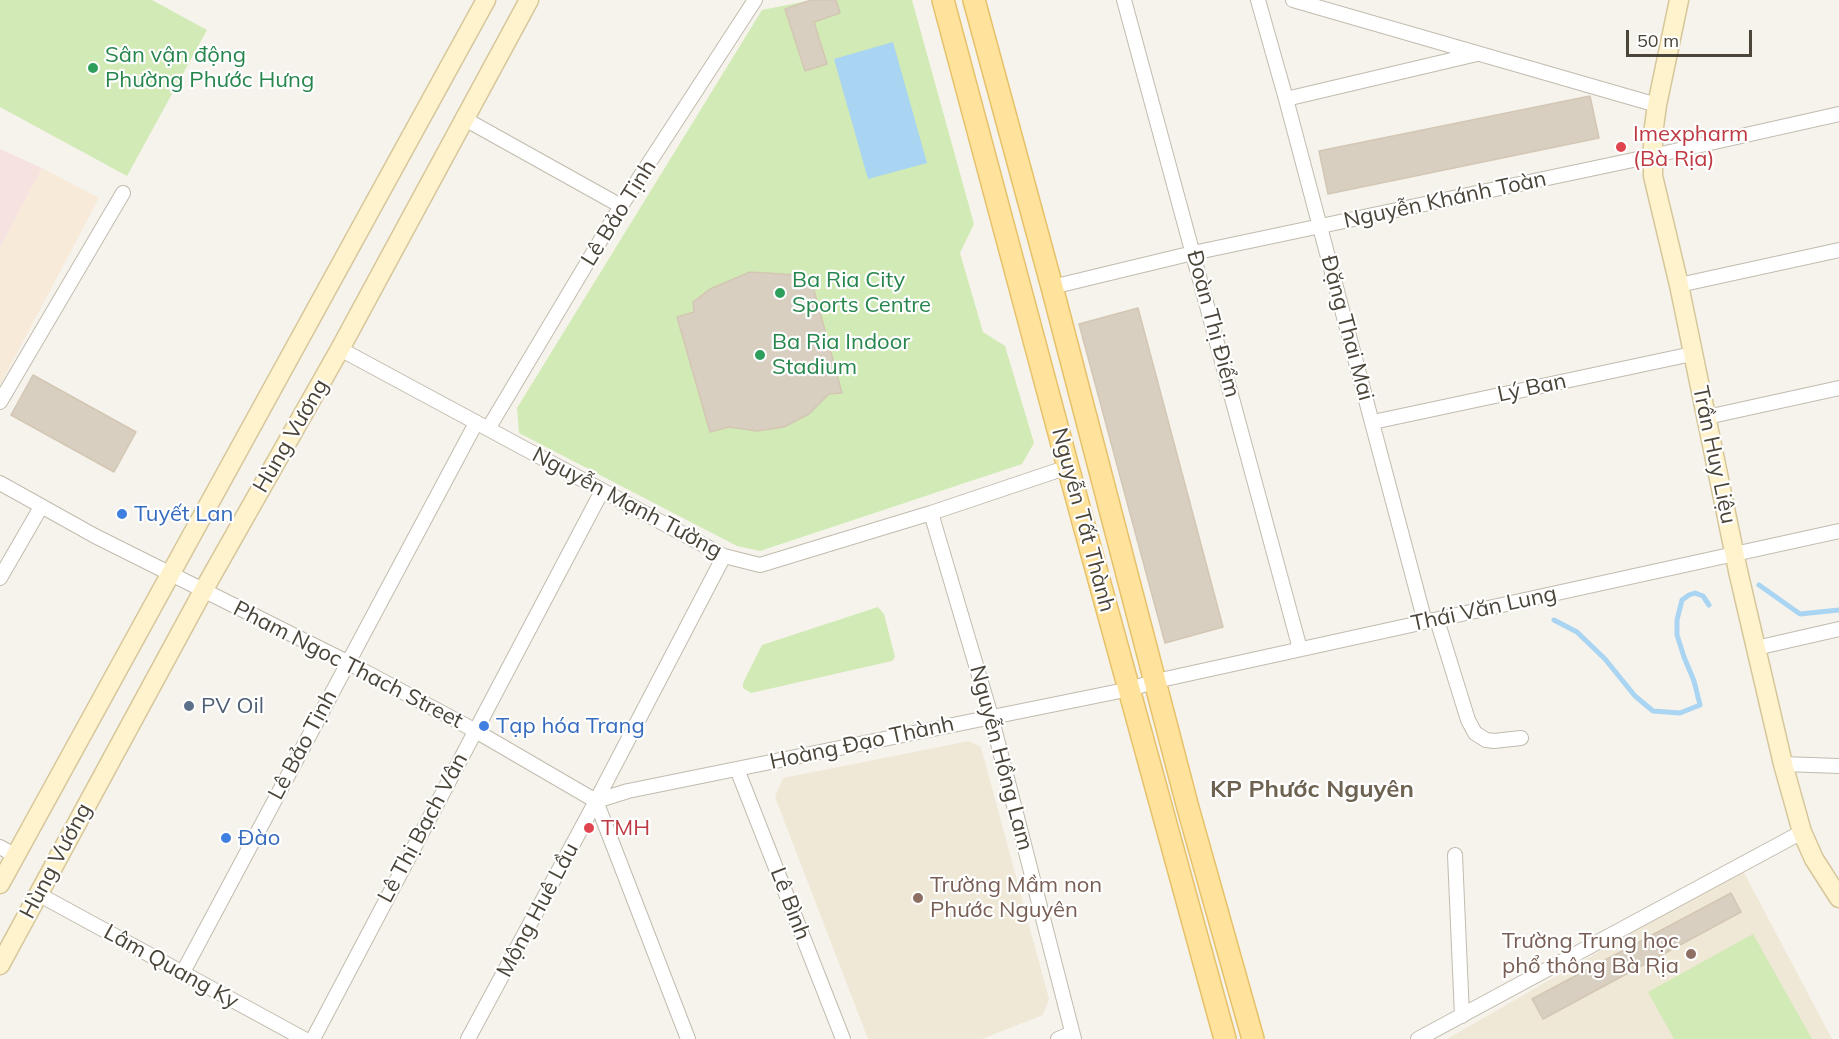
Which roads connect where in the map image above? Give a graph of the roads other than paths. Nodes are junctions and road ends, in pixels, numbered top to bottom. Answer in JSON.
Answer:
{"nodes":[{"id":1,"x":486,"y":0,"type":"edge"},
{"id":2,"x":528,"y":0,"type":"edge"},
{"id":3,"x":755,"y":0,"type":"edge"},
{"id":4,"x":943,"y":0,"type":"edge"},
{"id":5,"x":974,"y":0,"type":"edge"},
{"id":6,"x":1124,"y":0,"type":"edge"},
{"id":7,"x":1258,"y":0,"type":"edge"},
{"id":8,"x":1293,"y":0,"type":"edge"},
{"id":9,"x":1679,"y":0,"type":"edge"},
{"id":10,"x":1479,"y":53,"type":"junction"},
{"id":11,"x":1286,"y":99,"type":"junction"},
{"id":12,"x":1657,"y":105,"type":"junction"},
{"id":13,"x":1839,"y":114,"type":"edge"},
{"id":14,"x":463,"y":118,"type":"junction"},
{"id":15,"x":1652,"y":156,"type":"junction"},
{"id":16,"x":123,"y":193,"type":"dead end"},
{"id":17,"x":621,"y":206,"type":"junction"},
{"id":18,"x":1320,"y":226,"type":"junction"},
{"id":19,"x":1839,"y":250,"type":"edge"},
{"id":20,"x":1193,"y":253,"type":"junction"},
{"id":21,"x":1679,"y":285,"type":"junction"},
{"id":22,"x":1052,"y":287,"type":"junction"},
{"id":23,"x":340,"y":350,"type":"junction"},
{"id":24,"x":1692,"y":354,"type":"junction"},
{"id":25,"x":1839,"y":388,"type":"edge"},
{"id":26,"x":0,"y":402,"type":"edge"},
{"id":27,"x":1707,"y":417,"type":"junction"},
{"id":28,"x":1373,"y":422,"type":"junction"},
{"id":29,"x":482,"y":426,"type":"junction"},
{"id":30,"x":1068,"y":467,"type":"junction"},
{"id":31,"x":0,"y":483,"type":"edge"},
{"id":32,"x":602,"y":491,"type":"junction"},
{"id":33,"x":41,"y":507,"type":"junction"},
{"id":34,"x":931,"y":513,"type":"junction"},
{"id":35,"x":1839,"y":531,"type":"edge"},
{"id":36,"x":1735,"y":554,"type":"junction"},
{"id":37,"x":724,"y":556,"type":"junction"},
{"id":38,"x":172,"y":574,"type":"junction"},
{"id":39,"x":0,"y":578,"type":"edge"},
{"id":40,"x":203,"y":591,"type":"junction"},
{"id":41,"x":1431,"y":621,"type":"junction"},
{"id":42,"x":1839,"y":629,"type":"edge"},
{"id":43,"x":1756,"y":648,"type":"junction"},
{"id":44,"x":1300,"y":649,"type":"junction"},
{"id":45,"x":347,"y":662,"type":"junction"},
{"id":46,"x":1156,"y":681,"type":"junction"},
{"id":47,"x":1130,"y":689,"type":"junction"},
{"id":48,"x":990,"y":716,"type":"junction"},
{"id":49,"x":474,"y":730,"type":"junction"},
{"id":50,"x":1521,"y":738,"type":"dead end"},
{"id":51,"x":1783,"y":764,"type":"junction"},
{"id":52,"x":1839,"y":766,"type":"edge"},
{"id":53,"x":737,"y":770,"type":"junction"},
{"id":54,"x":596,"y":801,"type":"junction"},
{"id":55,"x":1802,"y":832,"type":"junction"},
{"id":56,"x":8,"y":852,"type":"edge"},
{"id":57,"x":1455,"y":855,"type":"dead end"},
{"id":58,"x":0,"y":885,"type":"edge"},
{"id":59,"x":38,"y":894,"type":"junction"},
{"id":60,"x":1839,"y":898,"type":"edge"},
{"id":61,"x":0,"y":965,"type":"edge"},
{"id":62,"x":182,"y":974,"type":"junction"},
{"id":63,"x":1462,"y":1016,"type":"junction"},
{"id":64,"x":1073,"y":1036,"type":"edge"},
{"id":65,"x":304,"y":1039,"type":"edge"},
{"id":66,"x":313,"y":1039,"type":"edge"},
{"id":67,"x":468,"y":1039,"type":"edge"},
{"id":68,"x":688,"y":1039,"type":"edge"},
{"id":69,"x":843,"y":1039,"type":"edge"},
{"id":70,"x":1058,"y":1039,"type":"edge"},
{"id":71,"x":1225,"y":1039,"type":"edge"},
{"id":72,"x":1253,"y":1039,"type":"edge"},
{"id":73,"x":1418,"y":1039,"type":"edge"}],
"edges":[{"from":1,"to":38,"type":"main road","name":"Hùng Vương"},
{"from":2,"to":14,"type":"main road","name":"Hùng Vương"},
{"from":3,"to":17,"type":"street","name":"Lê Bảo Tịnh"},
{"from":4,"to":30,"type":"main road","name":"Nguyễn Tất Thành"},
{"from":5,"to":22,"type":"main road","name":"Nguyễn Tất Thành"},
{"from":6,"to":20,"type":"street","name":"Đoàn Thị Điểm"},
{"from":7,"to":11,"type":"street","name":"Đặng Thai Mai"},
{"from":8,"to":10,"type":"street"},
{"from":9,"to":12,"type":"main road","name":"Trần Huy Liệu"},
{"from":10,"to":11,"type":"street"},
{"from":10,"to":12,"type":"street"},
{"from":11,"to":18,"type":"street","name":"Đặng Thai Mai"},
{"from":12,"to":15,"type":"main road","name":"Trần Huy Liệu"},
{"from":13,"to":15,"type":"street","name":"Nguyễn Khánh Toàn"},
{"from":14,"to":17,"type":"street"},
{"from":14,"to":23,"type":"main road","name":"Hùng Vương"},
{"from":15,"to":18,"type":"street","name":"Nguyễn Khánh Toàn"},
{"from":15,"to":21,"type":"main road","name":"Trần Huy Liệu"},
{"from":16,"to":26,"type":"street"},
{"from":17,"to":29,"type":"street","name":"Lê Bảo Tịnh"},
{"from":18,"to":20,"type":"street","name":"Nguyễn Khánh Toàn"},
{"from":18,"to":28,"type":"street","name":"Đặng Thai Mai"},
{"from":19,"to":21,"type":"street"},
{"from":20,"to":22,"type":"street","name":"Nguyễn Khánh Toàn"},
{"from":20,"to":44,"type":"street","name":"Đoàn Thị Điểm"},
{"from":21,"to":24,"type":"main road","name":"Trần Huy Liệu"},
{"from":22,"to":46,"type":"main road","name":"Nguyễn Tất Thành"},
{"from":23,"to":29,"type":"street","name":"Nguyễn Mạnh Tường"},
{"from":23,"to":40,"type":"main road","name":"Hùng Vương"},
{"from":24,"to":27,"type":"main road","name":"Trần Huy Liệu"},
{"from":24,"to":28,"type":"street","name":"Lý Ban"},
{"from":25,"to":27,"type":"street"},
{"from":27,"to":36,"type":"main road","name":"Trần Huy Liệu"},
{"from":28,"to":41,"type":"street","name":"Đặng Thai Mai"},
{"from":29,"to":32,"type":"street","name":"Nguyễn Mạnh Tường"},
{"from":29,"to":45,"type":"street","name":"Lê Bảo Tịnh"},
{"from":30,"to":34,"type":"street","name":"Nguyễn Mạnh Tường"},
{"from":30,"to":47,"type":"main road","name":"Nguyễn Tất Thành"},
{"from":31,"to":33,"type":"street","name":"Pham Ngoc Thach Street"},
{"from":32,"to":37,"type":"street","name":"Nguyễn Mạnh Tường"},
{"from":32,"to":49,"type":"street","name":"Lê Thị Bạch Vân"},
{"from":33,"to":38,"type":"street","name":"Pham Ngoc Thach Street"},
{"from":33,"to":39,"type":"street"},
{"from":34,"to":37,"type":"street","name":"Nguyễn Mạnh Tường"},
{"from":34,"to":48,"type":"street","name":"Nguyễn Hồng Lam"},
{"from":35,"to":36,"type":"street","name":"Thái Văn Lung"},
{"from":36,"to":41,"type":"street","name":"Thái Văn Lung"},
{"from":36,"to":43,"type":"main road","name":"Trần Huy Liệu"},
{"from":37,"to":54,"type":"street","name":"Mộng Huê Lầu"},
{"from":38,"to":40,"type":"street","name":"Pham Ngoc Thach Street"},
{"from":38,"to":56,"type":"main road","name":"Hùng Vương"},
{"from":40,"to":45,"type":"street","name":"Pham Ngoc Thach Street"},
{"from":40,"to":59,"type":"main road","name":"Hùng Vương"},
{"from":41,"to":44,"type":"street","name":"Thái Văn Lung"},
{"from":41,"to":50,"type":"street","name":"Đặng Thai Mai"},
{"from":42,"to":43,"type":"street"},
{"from":43,"to":51,"type":"main road","name":"Trần Huy Liệu"},
{"from":44,"to":46,"type":"street","name":"Thái Văn Lung"},
{"from":45,"to":49,"type":"street","name":"Pham Ngoc Thach Street"},
{"from":45,"to":62,"type":"street","name":"Lê Bảo Tịnh"},
{"from":46,"to":47,"type":"street","name":"Thái Văn Lung"},
{"from":46,"to":72,"type":"main road","name":"Nguyễn Tất Thành"},
{"from":47,"to":48,"type":"street","name":"Hoàng Đạo Thành"},
{"from":47,"to":71,"type":"main road","name":"Nguyễn Tất Thành"},
{"from":48,"to":53,"type":"street","name":"Hoàng Đạo Thành"},
{"from":48,"to":64,"type":"street","name":"Nguyễn Hồng Lam"},
{"from":49,"to":54,"type":"street","name":"Pham Ngoc Thach Street"},
{"from":49,"to":66,"type":"street","name":"Lê Thị Bạch Vân"},
{"from":51,"to":52,"type":"street"},
{"from":51,"to":55,"type":"main road","name":"Trần Huy Liệu"},
{"from":53,"to":54,"type":"street","name":"Hoàng Đạo Thành"},
{"from":53,"to":69,"type":"street","name":"Lê Bình"},
{"from":54,"to":67,"type":"street","name":"Mộng Huê Lầu"},
{"from":54,"to":68,"type":"street"},
{"from":55,"to":60,"type":"main road","name":"Trần Huy Liệu"},
{"from":55,"to":63,"type":"street"},
{"from":56,"to":58,"type":"main road","name":"Hùng Vương"},
{"from":57,"to":63,"type":"street"},
{"from":59,"to":61,"type":"main road","name":"Hùng Vương"},
{"from":59,"to":62,"type":"street","name":"Lâm Quang Ky"},
{"from":62,"to":65,"type":"street","name":"Lâm Quang Ky"},
{"from":63,"to":73,"type":"street"},
{"from":64,"to":70,"type":"street"}]}
